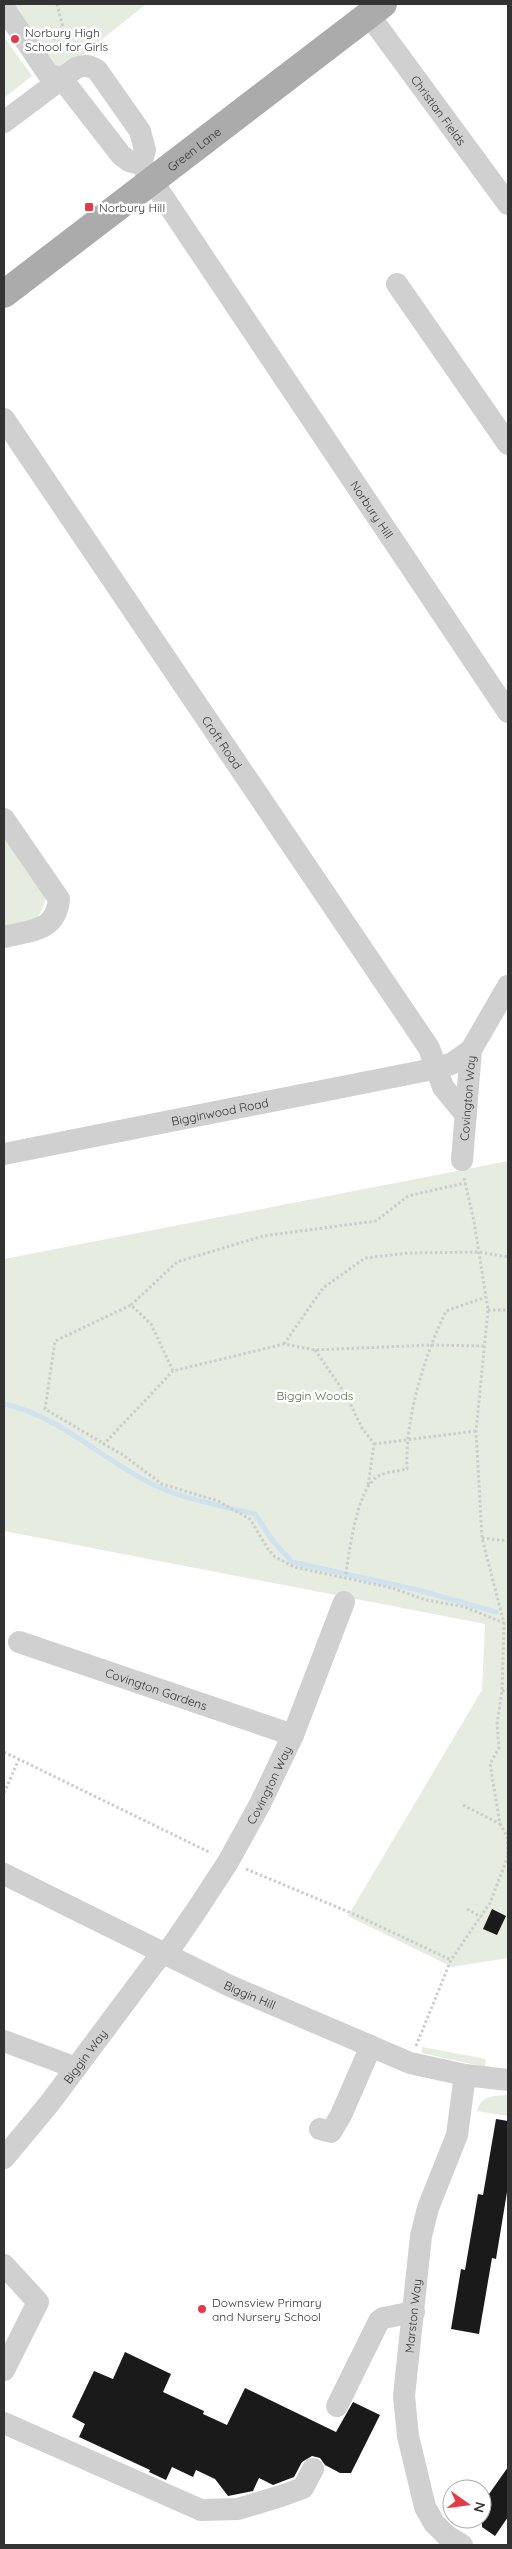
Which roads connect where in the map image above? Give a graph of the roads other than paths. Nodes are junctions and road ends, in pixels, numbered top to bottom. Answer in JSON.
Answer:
{"nodes":[{"id":1,"x":377,"y":7,"type":"edge"},
{"id":2,"x":4,"y":8,"type":"edge"},
{"id":3,"x":68,"y":73,"type":"junction"},
{"id":4,"x":4,"y":122,"type":"edge"},
{"id":5,"x":147,"y":172,"type":"junction"},
{"id":6,"x":508,"y":204,"type":"edge"},
{"id":7,"x":396,"y":284,"type":"dead end"},
{"id":8,"x":4,"y":294,"type":"edge"},
{"id":9,"x":4,"y":419,"type":"edge"},
{"id":10,"x":508,"y":444,"type":"edge"},
{"id":11,"x":508,"y":712,"type":"edge"},
{"id":12,"x":4,"y":819,"type":"edge"},
{"id":13,"x":4,"y":937,"type":"edge"},
{"id":14,"x":508,"y":986,"type":"edge"},
{"id":15,"x":471,"y":1050,"type":"junction"},
{"id":16,"x":436,"y":1068,"type":"junction"},
{"id":17,"x":466,"y":1115,"type":"junction"},
{"id":18,"x":4,"y":1154,"type":"edge"},
{"id":19,"x":463,"y":1168,"type":"road end"},
{"id":20,"x":344,"y":1602,"type":"road end"},
{"id":21,"x":19,"y":1642,"type":"dead end"},
{"id":22,"x":293,"y":1735,"type":"junction"},
{"id":23,"x":4,"y":1874,"type":"edge"},
{"id":24,"x":162,"y":1953,"type":"junction"},
{"id":25,"x":4,"y":2041,"type":"edge"},
{"id":26,"x":371,"y":2046,"type":"junction"},
{"id":27,"x":76,"y":2068,"type":"junction"},
{"id":28,"x":465,"y":2075,"type":"junction"},
{"id":29,"x":508,"y":2080,"type":"edge"},
{"id":30,"x":320,"y":2129,"type":"dead end"},
{"id":31,"x":4,"y":2158,"type":"edge"},
{"id":32,"x":4,"y":2265,"type":"edge"},
{"id":33,"x":414,"y":2312,"type":"junction"},
{"id":34,"x":4,"y":2370,"type":"edge"},
{"id":35,"x":337,"y":2406,"type":"dead end"},
{"id":36,"x":4,"y":2423,"type":"edge"},
{"id":37,"x":313,"y":2469,"type":"dead end"},
{"id":38,"x":462,"y":2545,"type":"edge"}],
"edges":[{"from":1,"to":5,"type":"main road","name":"Green Lane"},
{"from":1,"to":6,"type":"street","name":"Christian Fields"},
{"from":2,"to":3,"type":"street"},
{"from":3,"to":4,"type":"street"},
{"from":3,"to":5,"type":"street"},
{"from":3,"to":5,"type":"street"},
{"from":5,"to":8,"type":"main road","name":"Green Lane"},
{"from":5,"to":11,"type":"street","name":"Norbury Hill"},
{"from":7,"to":10,"type":"street"},
{"from":9,"to":16,"type":"street","name":"Croft Road"},
{"from":12,"to":13,"type":"street"},
{"from":14,"to":15,"type":"street","name":"Covington Way"},
{"from":15,"to":16,"type":"street","name":"Bigginwood Road"},
{"from":15,"to":17,"type":"street","name":"Covington Way"},
{"from":16,"to":17,"type":"street","name":"Croft Road"},
{"from":16,"to":18,"type":"street","name":"Bigginwood Road"},
{"from":17,"to":19,"type":"street","name":"Covington Way"},
{"from":20,"to":22,"type":"street","name":"Covington Way"},
{"from":21,"to":22,"type":"street","name":"Covington Gardens"},
{"from":22,"to":24,"type":"street","name":"Covington Way"},
{"from":23,"to":24,"type":"street","name":"Biggin Hill"},
{"from":24,"to":26,"type":"street","name":"Biggin Hill"},
{"from":24,"to":27,"type":"street","name":"Biggin Way"},
{"from":25,"to":27,"type":"street"},
{"from":26,"to":28,"type":"street","name":"Biggin Hill"},
{"from":26,"to":30,"type":"street"},
{"from":27,"to":31,"type":"street","name":"Biggin Way"},
{"from":28,"to":29,"type":"street","name":"Biggin Hill"},
{"from":28,"to":33,"type":"street","name":"Marston Way"},
{"from":32,"to":34,"type":"street"},
{"from":33,"to":35,"type":"street"},
{"from":33,"to":38,"type":"street","name":"Marston Way"},
{"from":36,"to":37,"type":"street"}]}
